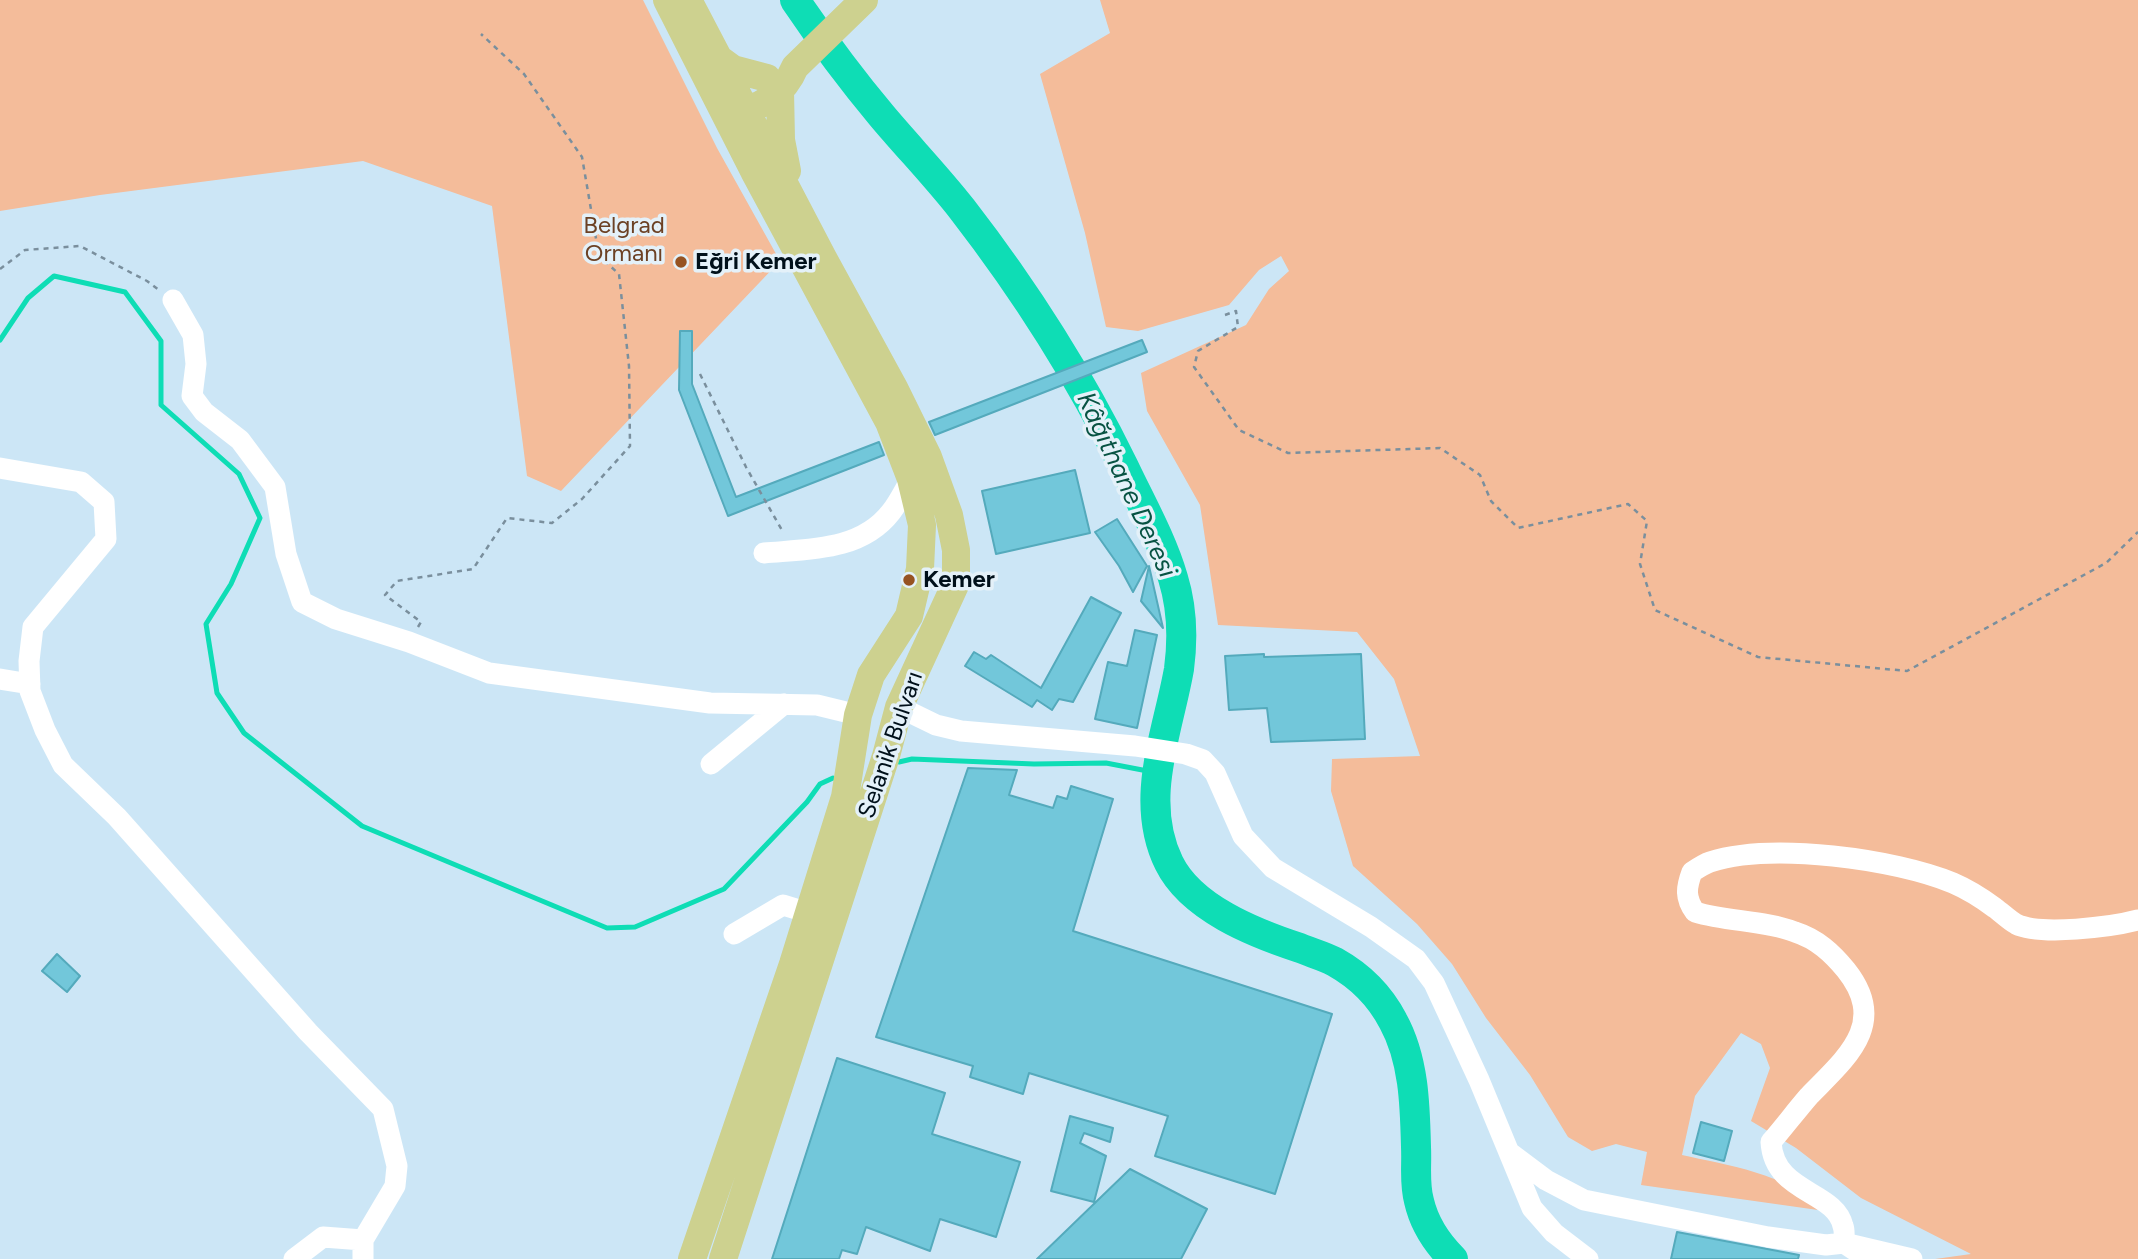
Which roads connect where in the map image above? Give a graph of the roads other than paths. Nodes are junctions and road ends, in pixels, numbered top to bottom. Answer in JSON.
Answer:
{"nodes":[{"id":1,"x":667,"y":0,"type":"edge"},
{"id":2,"x":688,"y":0,"type":"edge"},
{"id":3,"x":859,"y":4,"type":"edge"},
{"id":4,"x":718,"y":58,"type":"junction"},
{"id":5,"x":774,"y":84,"type":"junction"},
{"id":6,"x":737,"y":109,"type":"junction"},
{"id":7,"x":795,"y":204,"type":"junction"},
{"id":8,"x":173,"y":300,"type":"road end"},
{"id":9,"x":0,"y":468,"type":"edge"},
{"id":10,"x":911,"y":479,"type":"junction"},
{"id":11,"x":764,"y":553,"type":"dead end"},
{"id":12,"x":909,"y":616,"type":"junction"},
{"id":13,"x":0,"y":679,"type":"edge"},
{"id":14,"x":30,"y":684,"type":"junction"},
{"id":15,"x":784,"y":704,"type":"junction"},
{"id":16,"x":899,"y":707,"type":"junction"},
{"id":17,"x":856,"y":719,"type":"junction"},
{"id":18,"x":711,"y":764,"type":"dead end"},
{"id":19,"x":809,"y":913,"type":"junction"},
{"id":20,"x":2138,"y":920,"type":"edge"},
{"id":21,"x":734,"y":934,"type":"dead end"},
{"id":22,"x":1510,"y":1153,"type":"junction"},
{"id":23,"x":1844,"y":1243,"type":"junction"},
{"id":24,"x":696,"y":1249,"type":"edge"},
{"id":25,"x":363,"y":1250,"type":"edge"},
{"id":26,"x":725,"y":1251,"type":"edge"},
{"id":27,"x":294,"y":1259,"type":"edge"},
{"id":28,"x":1588,"y":1259,"type":"edge"},
{"id":29,"x":1864,"y":1259,"type":"edge"},
{"id":30,"x":1912,"y":1259,"type":"edge"}],
"edges":[{"from":1,"to":6,"type":"main road"},
{"from":2,"to":4,"type":"main road"},
{"from":3,"to":5,"type":"main road"},
{"from":4,"to":5,"type":"main road"},
{"from":4,"to":6,"type":"main road"},
{"from":5,"to":6,"type":"main road"},
{"from":5,"to":7,"type":"main road"},
{"from":6,"to":7,"type":"main road","name":"Selanik Bulvarı"},
{"from":6,"to":10,"type":"main road","name":"Selanik Bulvarı"},
{"from":7,"to":16,"type":"main road","name":"Selanik Bulvarı"},
{"from":8,"to":15,"type":"street"},
{"from":9,"to":14,"type":"street"},
{"from":10,"to":11,"type":"street"},
{"from":10,"to":12,"type":"main road","name":"Selanik Bulvarı"},
{"from":12,"to":16,"type":"main road"},
{"from":12,"to":17,"type":"main road","name":"Selanik Bulvarı"},
{"from":13,"to":14,"type":"street"},
{"from":14,"to":25,"type":"street"},
{"from":15,"to":17,"type":"street"},
{"from":15,"to":18,"type":"street"},
{"from":16,"to":17,"type":"main road"},
{"from":16,"to":22,"type":"street"},
{"from":16,"to":26,"type":"main road","name":"Selanik Bulvarı"},
{"from":17,"to":19,"type":"main road","name":"Selanik Bulvarı"},
{"from":19,"to":21,"type":"street"},
{"from":19,"to":24,"type":"main road","name":"Selanik Bulvarı"},
{"from":20,"to":23,"type":"street"},
{"from":22,"to":23,"type":"street"},
{"from":22,"to":28,"type":"street"},
{"from":23,"to":29,"type":"street"},
{"from":23,"to":30,"type":"street"},
{"from":24,"to":26,"type":"main road"},
{"from":25,"to":27,"type":"street"}]}
